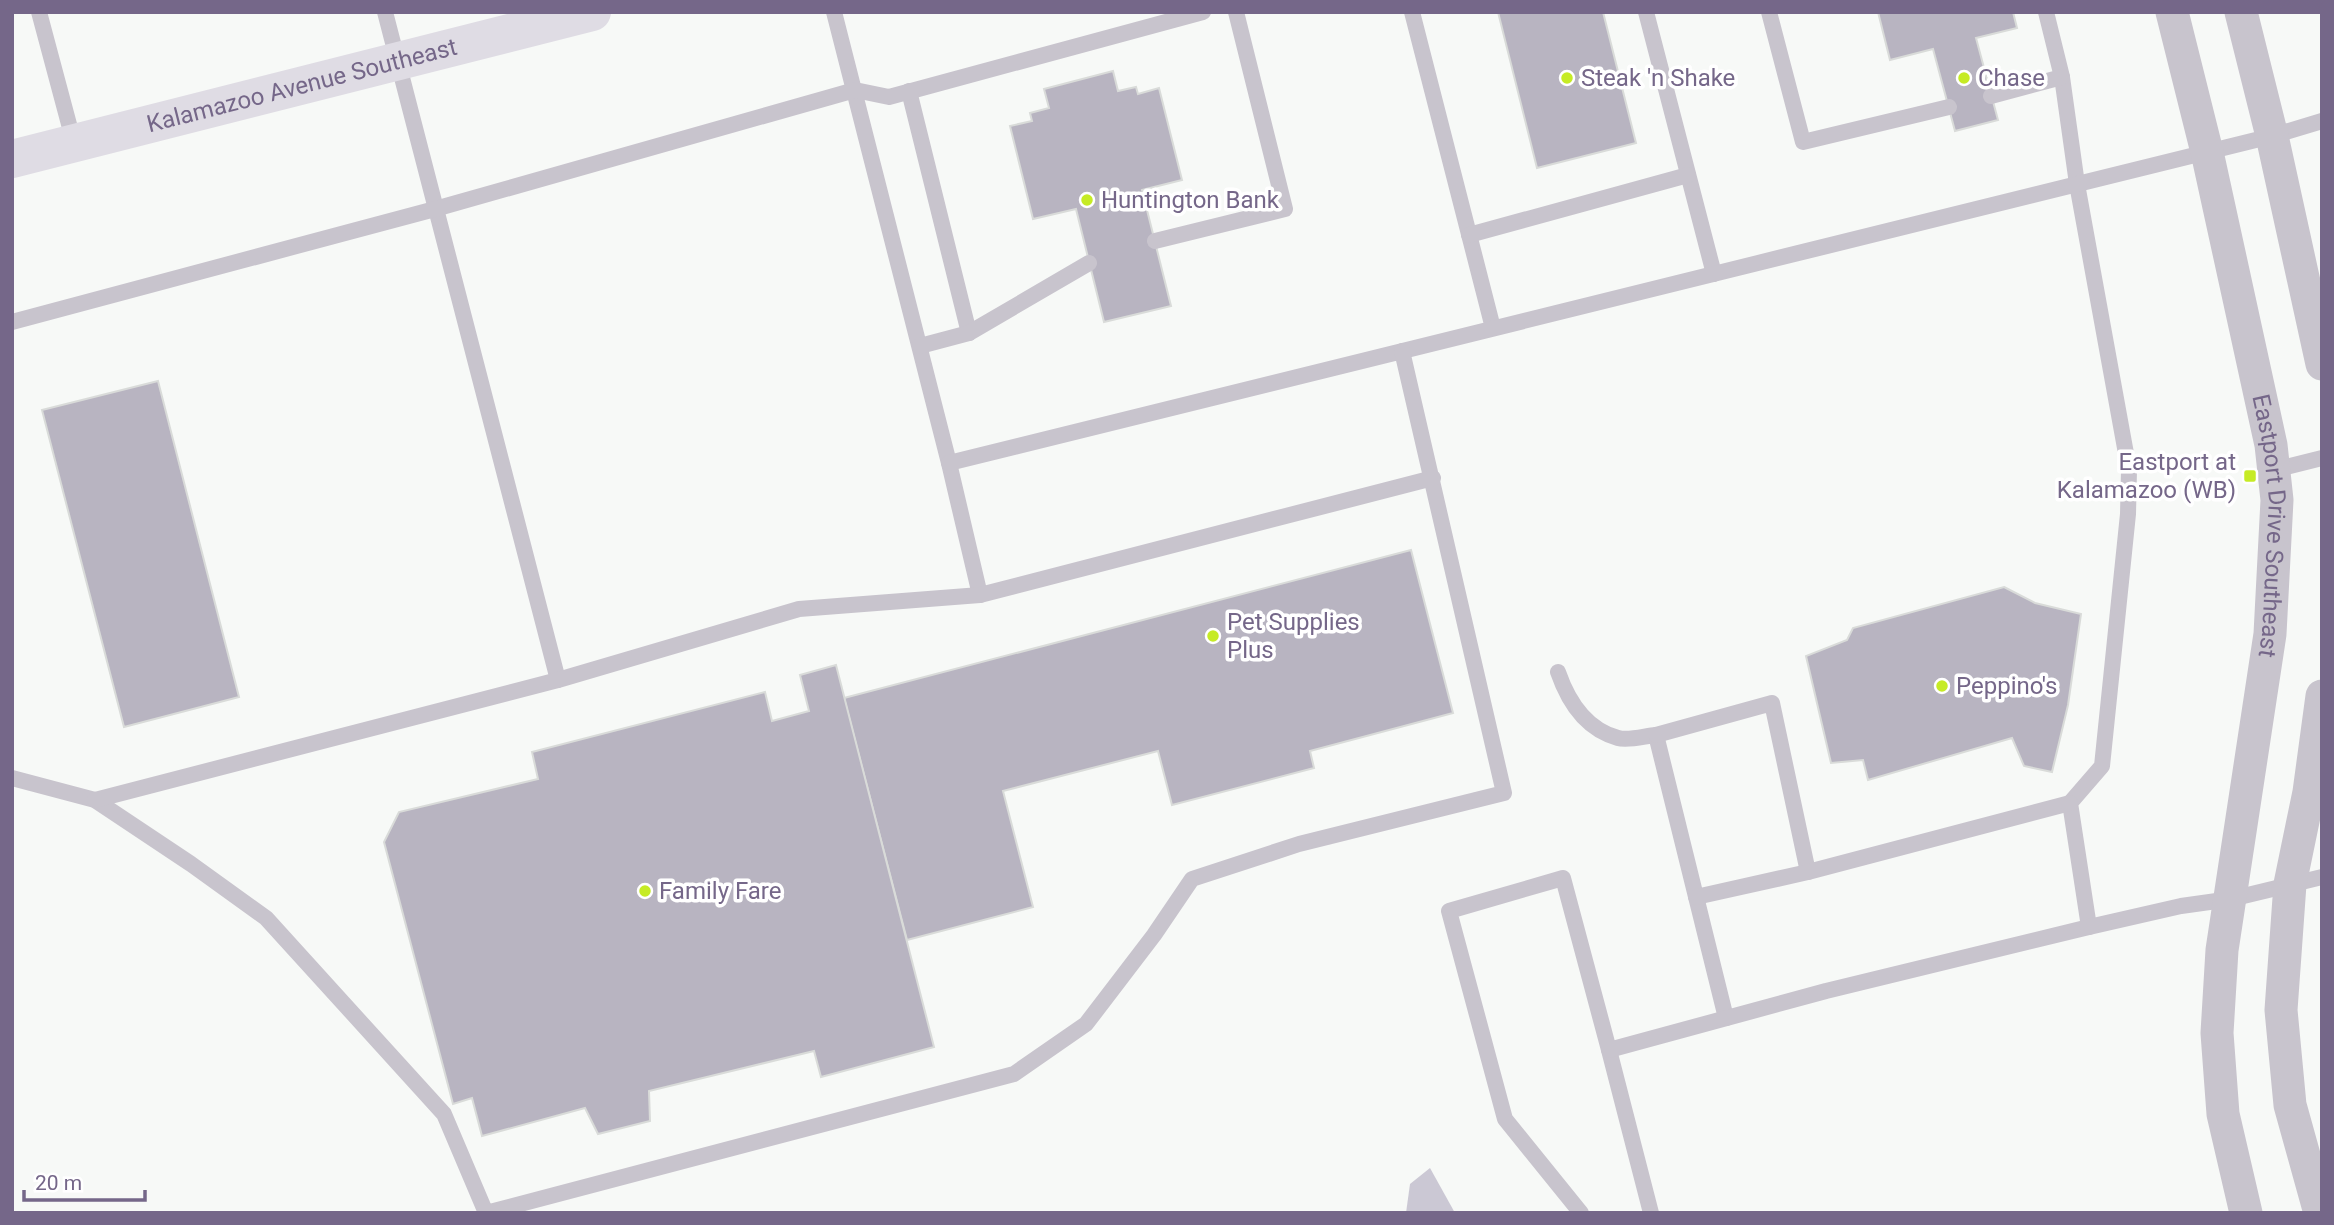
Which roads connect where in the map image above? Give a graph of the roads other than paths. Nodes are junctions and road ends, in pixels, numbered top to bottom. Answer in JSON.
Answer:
{"nodes":[{"id":1,"x":39,"y":12,"type":"edge"},
{"id":2,"x":385,"y":12,"type":"edge"},
{"id":3,"x":592,"y":12,"type":"edge"},
{"id":4,"x":834,"y":12,"type":"edge"},
{"id":5,"x":1203,"y":12,"type":"edge"},
{"id":6,"x":1236,"y":12,"type":"edge"},
{"id":7,"x":1412,"y":12,"type":"edge"},
{"id":8,"x":1646,"y":12,"type":"edge"},
{"id":9,"x":1769,"y":12,"type":"edge"},
{"id":10,"x":2046,"y":12,"type":"edge"},
{"id":11,"x":2172,"y":12,"type":"edge"},
{"id":12,"x":2241,"y":12,"type":"edge"},
{"id":13,"x":398,"y":61,"type":"junction"},
{"id":14,"x":2062,"y":77,"type":"junction"},
{"id":15,"x":855,"y":90,"type":"junction"},
{"id":16,"x":909,"y":91,"type":"junction"},
{"id":17,"x":1991,"y":96,"type":"dead end"},
{"id":18,"x":1949,"y":107,"type":"dead end"},
{"id":19,"x":2322,"y":121,"type":"edge"},
{"id":20,"x":2272,"y":136,"type":"junction"},
{"id":21,"x":74,"y":143,"type":"junction"},
{"id":22,"x":2207,"y":152,"type":"junction"},
{"id":23,"x":12,"y":159,"type":"edge"},
{"id":24,"x":1688,"y":175,"type":"junction"},
{"id":25,"x":2077,"y":184,"type":"junction"},
{"id":26,"x":435,"y":209,"type":"junction"},
{"id":27,"x":1469,"y":235,"type":"junction"},
{"id":28,"x":1155,"y":241,"type":"dead end"},
{"id":29,"x":1089,"y":263,"type":"dead end"},
{"id":30,"x":1714,"y":274,"type":"junction"},
{"id":31,"x":12,"y":322,"type":"edge"},
{"id":32,"x":1493,"y":328,"type":"junction"},
{"id":33,"x":969,"y":333,"type":"junction"},
{"id":34,"x":920,"y":346,"type":"junction"},
{"id":35,"x":1402,"y":351,"type":"junction"},
{"id":36,"x":2322,"y":363,"type":"edge"},
{"id":37,"x":2322,"y":458,"type":"edge"},
{"id":38,"x":950,"y":463,"type":"junction"},
{"id":39,"x":2274,"y":470,"type":"junction"},
{"id":40,"x":1433,"y":478,"type":"junction"},
{"id":41,"x":980,"y":595,"type":"junction"},
{"id":42,"x":1558,"y":672,"type":"dead end"},
{"id":43,"x":558,"y":680,"type":"junction"},
{"id":44,"x":2322,"y":696,"type":"edge"},
{"id":45,"x":1656,"y":735,"type":"junction"},
{"id":46,"x":12,"y":778,"type":"edge"},
{"id":47,"x":95,"y":800,"type":"junction"},
{"id":48,"x":2070,"y":803,"type":"junction"},
{"id":49,"x":1808,"y":872,"type":"junction"},
{"id":50,"x":2322,"y":877,"type":"edge"},
{"id":51,"x":2290,"y":884,"type":"junction"},
{"id":52,"x":1696,"y":897,"type":"junction"},
{"id":53,"x":2231,"y":899,"type":"junction"},
{"id":54,"x":2089,"y":927,"type":"junction"},
{"id":55,"x":1726,"y":1018,"type":"junction"},
{"id":56,"x":1609,"y":1049,"type":"junction"},
{"id":57,"x":1581,"y":1213,"type":"edge"},
{"id":58,"x":1651,"y":1213,"type":"edge"},
{"id":59,"x":2246,"y":1213,"type":"edge"},
{"id":60,"x":2319,"y":1213,"type":"edge"}],
"edges":[{"from":1,"to":21,"type":"lane"},
{"from":2,"to":13,"type":"lane"},
{"from":3,"to":13,"type":"main road","name":"Kalamazoo Avenue Southeast"},
{"from":4,"to":15,"type":"lane"},
{"from":5,"to":16,"type":"lane"},
{"from":6,"to":28,"type":"lane"},
{"from":7,"to":27,"type":"lane"},
{"from":8,"to":24,"type":"lane"},
{"from":9,"to":18,"type":"lane"},
{"from":10,"to":14,"type":"lane"},
{"from":11,"to":22,"type":"street","name":"Eastport Drive Southeast"},
{"from":12,"to":20,"type":"street"},
{"from":13,"to":21,"type":"main road","name":"Kalamazoo Avenue Southeast"},
{"from":13,"to":26,"type":"lane"},
{"from":14,"to":17,"type":"lane"},
{"from":14,"to":25,"type":"lane"},
{"from":15,"to":16,"type":"lane"},
{"from":15,"to":26,"type":"lane"},
{"from":15,"to":34,"type":"lane"},
{"from":16,"to":33,"type":"lane"},
{"from":19,"to":20,"type":"lane"},
{"from":20,"to":22,"type":"lane"},
{"from":20,"to":36,"type":"street"},
{"from":21,"to":23,"type":"main road","name":"Kalamazoo Avenue Southeast"},
{"from":22,"to":25,"type":"lane"},
{"from":22,"to":39,"type":"street","name":"Eastport Drive Southeast"},
{"from":24,"to":27,"type":"lane"},
{"from":24,"to":30,"type":"lane"},
{"from":25,"to":30,"type":"lane"},
{"from":25,"to":48,"type":"lane"},
{"from":26,"to":31,"type":"lane"},
{"from":26,"to":43,"type":"lane"},
{"from":27,"to":32,"type":"lane"},
{"from":29,"to":33,"type":"lane"},
{"from":30,"to":32,"type":"lane"},
{"from":32,"to":35,"type":"lane"},
{"from":33,"to":34,"type":"lane"},
{"from":34,"to":38,"type":"lane"},
{"from":35,"to":38,"type":"lane"},
{"from":35,"to":40,"type":"lane"},
{"from":37,"to":39,"type":"lane"},
{"from":38,"to":41,"type":"lane"},
{"from":39,"to":53,"type":"street","name":"Eastport Drive Southeast"},
{"from":40,"to":41,"type":"lane"},
{"from":40,"to":47,"type":"lane"},
{"from":41,"to":43,"type":"lane"},
{"from":42,"to":45,"type":"lane"},
{"from":43,"to":47,"type":"lane"},
{"from":44,"to":51,"type":"street"},
{"from":45,"to":49,"type":"lane"},
{"from":45,"to":52,"type":"lane"},
{"from":46,"to":47,"type":"lane"},
{"from":48,"to":49,"type":"lane"},
{"from":48,"to":54,"type":"lane"},
{"from":49,"to":52,"type":"lane"},
{"from":50,"to":51,"type":"lane"},
{"from":51,"to":53,"type":"lane"},
{"from":51,"to":60,"type":"street"},
{"from":52,"to":55,"type":"lane"},
{"from":53,"to":54,"type":"lane"},
{"from":53,"to":59,"type":"street","name":"Eastport Drive Southeast"},
{"from":54,"to":55,"type":"lane"},
{"from":55,"to":56,"type":"lane"},
{"from":56,"to":57,"type":"lane"},
{"from":56,"to":58,"type":"lane"}]}
